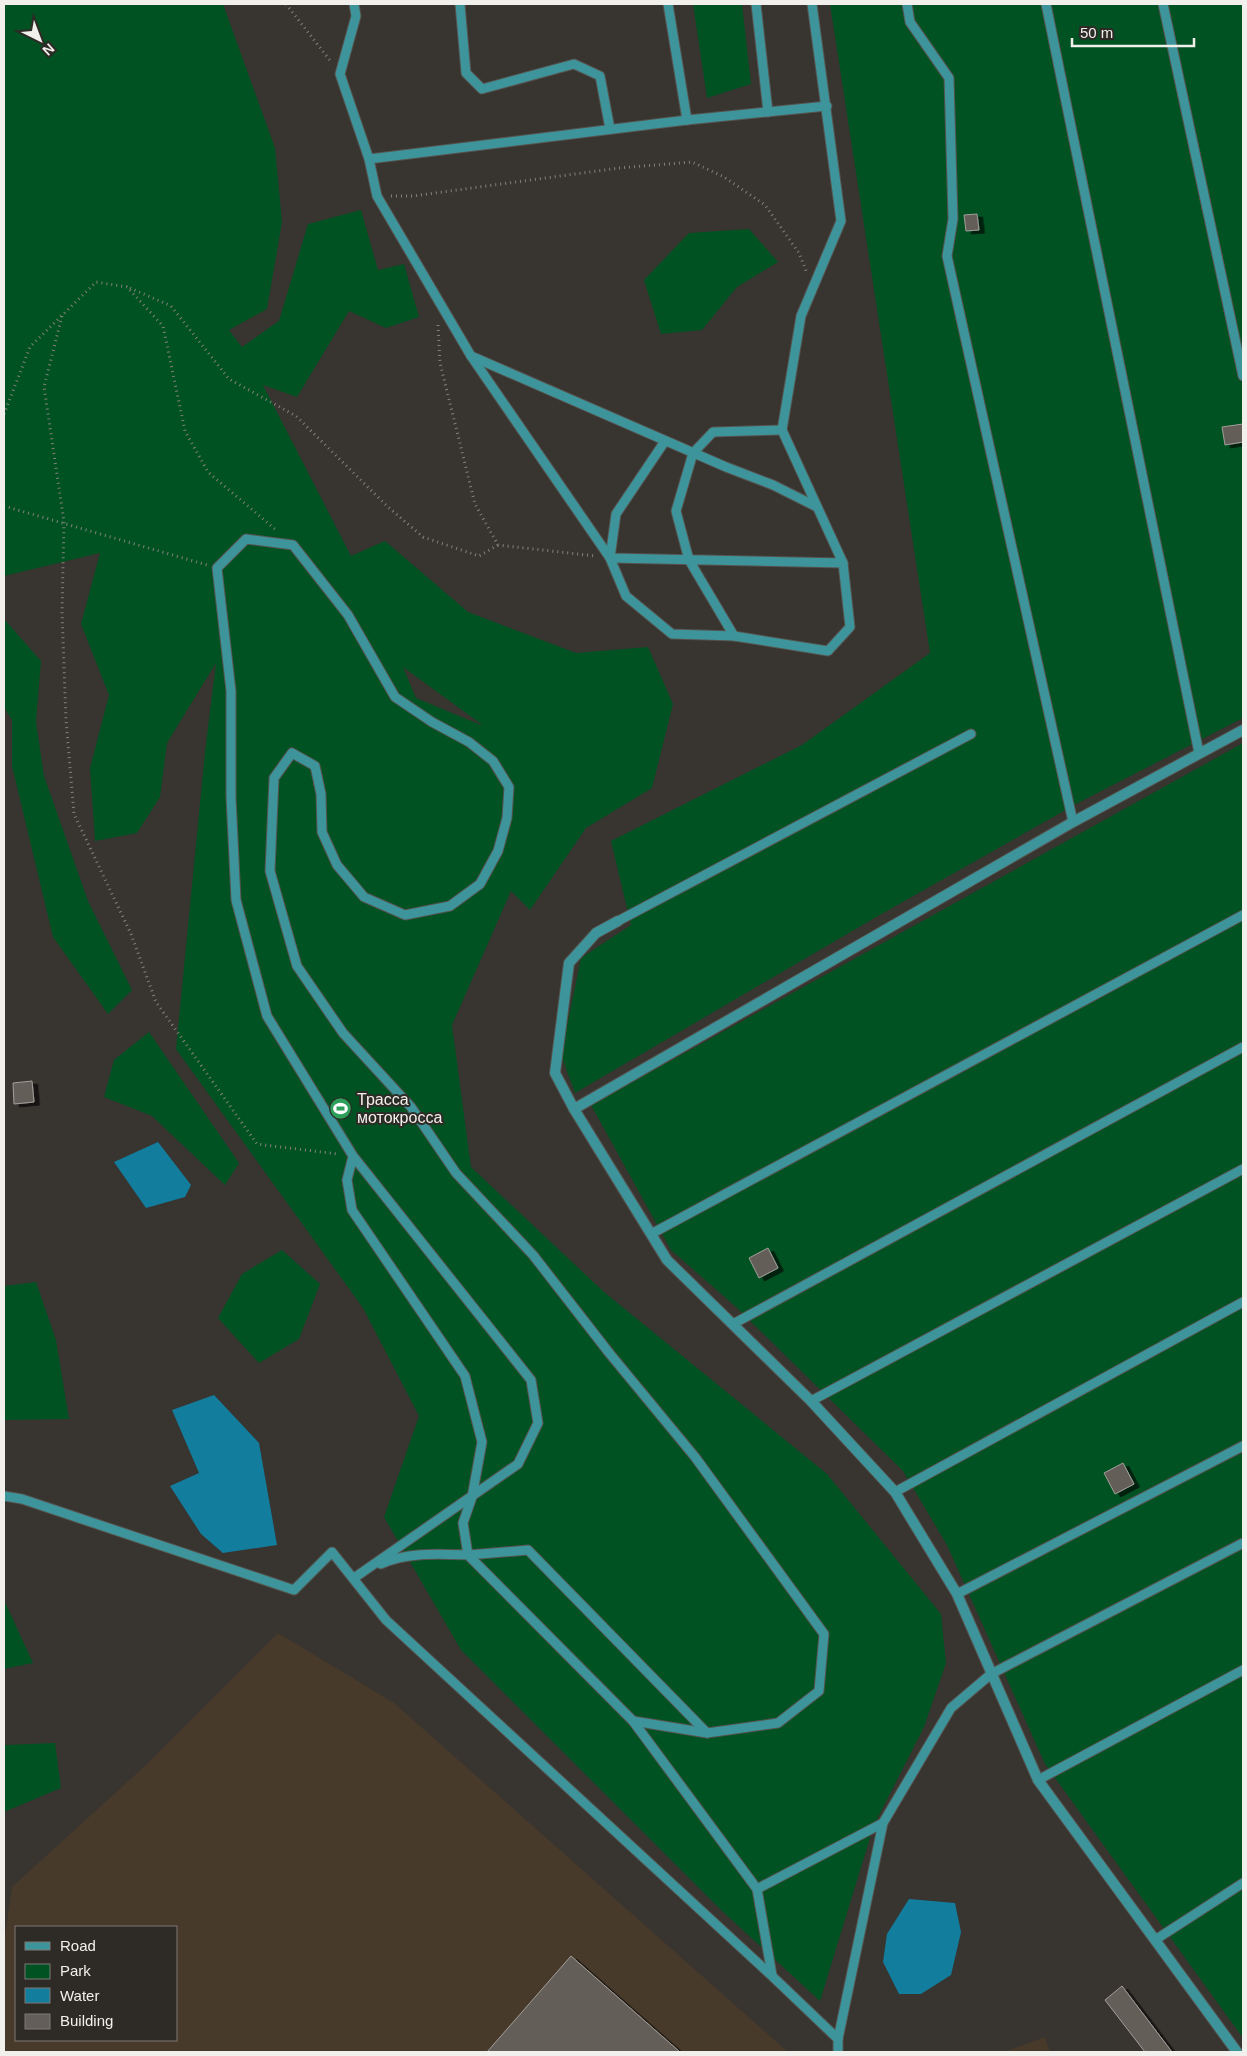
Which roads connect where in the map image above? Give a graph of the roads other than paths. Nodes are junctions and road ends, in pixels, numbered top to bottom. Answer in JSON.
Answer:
{"nodes":[{"id":1,"x":354,"y":4,"type":"edge"},
{"id":2,"x":460,"y":4,"type":"edge"},
{"id":3,"x":668,"y":4,"type":"edge"},
{"id":4,"x":756,"y":4,"type":"edge"},
{"id":5,"x":812,"y":4,"type":"edge"},
{"id":6,"x":907,"y":4,"type":"edge"},
{"id":7,"x":1046,"y":4,"type":"edge"},
{"id":8,"x":1163,"y":4,"type":"edge"},
{"id":9,"x":827,"y":106,"type":"junction"},
{"id":10,"x":768,"y":112,"type":"junction"},
{"id":11,"x":687,"y":120,"type":"junction"},
{"id":12,"x":610,"y":129,"type":"junction"},
{"id":13,"x":369,"y":159,"type":"junction"},
{"id":14,"x":471,"y":356,"type":"junction"},
{"id":15,"x":1243,"y":376,"type":"edge"},
{"id":16,"x":782,"y":430,"type":"junction"},
{"id":17,"x":666,"y":441,"type":"junction"},
{"id":18,"x":693,"y":453,"type":"junction"},
{"id":19,"x":817,"y":506,"type":"junction"},
{"id":20,"x":610,"y":558,"type":"junction"},
{"id":21,"x":689,"y":560,"type":"junction"},
{"id":22,"x":843,"y":563,"type":"junction"},
{"id":23,"x":734,"y":636,"type":"junction"},
{"id":24,"x":1243,"y":730,"type":"edge"},
{"id":25,"x":971,"y":734,"type":"dead end"},
{"id":26,"x":1199,"y":754,"type":"junction"},
{"id":27,"x":1073,"y":822,"type":"junction"},
{"id":28,"x":1243,"y":915,"type":"edge"},
{"id":29,"x":618,"y":921,"type":"joint"},
{"id":30,"x":1243,"y":1047,"type":"edge"},
{"id":31,"x":574,"y":1109,"type":"junction"},
{"id":32,"x":353,"y":1156,"type":"junction"},
{"id":33,"x":1243,"y":1168,"type":"edge"},
{"id":34,"x":651,"y":1234,"type":"junction"},
{"id":35,"x":1243,"y":1302,"type":"edge"},
{"id":36,"x":733,"y":1324,"type":"junction"},
{"id":37,"x":811,"y":1401,"type":"junction"},
{"id":38,"x":1243,"y":1446,"type":"edge"},
{"id":39,"x":895,"y":1492,"type":"junction"},
{"id":40,"x":4,"y":1496,"type":"edge"},
{"id":41,"x":472,"y":1497,"type":"junction"},
{"id":42,"x":1243,"y":1542,"type":"edge"},
{"id":43,"x":468,"y":1555,"type":"junction"},
{"id":44,"x":354,"y":1578,"type":"junction"},
{"id":45,"x":957,"y":1594,"type":"junction"},
{"id":46,"x":1243,"y":1670,"type":"edge"},
{"id":47,"x":991,"y":1674,"type":"junction"},
{"id":48,"x":633,"y":1722,"type":"junction"},
{"id":49,"x":708,"y":1733,"type":"junction"},
{"id":50,"x":1038,"y":1780,"type":"junction"},
{"id":51,"x":883,"y":1823,"type":"junction"},
{"id":52,"x":1243,"y":1883,"type":"edge"},
{"id":53,"x":757,"y":1889,"type":"junction"},
{"id":54,"x":1155,"y":1940,"type":"junction"},
{"id":55,"x":772,"y":1976,"type":"junction"},
{"id":56,"x":838,"y":2039,"type":"junction"},
{"id":57,"x":838,"y":2052,"type":"edge"},
{"id":58,"x":1237,"y":2052,"type":"edge"}],
"edges":[{"from":1,"to":13,"type":"lane"},
{"from":2,"to":12,"type":"lane"},
{"from":3,"to":11,"type":"lane"},
{"from":4,"to":10,"type":"lane"},
{"from":5,"to":9,"type":"lane"},
{"from":6,"to":27,"type":"lane"},
{"from":7,"to":26,"type":"lane"},
{"from":8,"to":15,"type":"lane"},
{"from":9,"to":10,"type":"lane"},
{"from":9,"to":16,"type":"lane"},
{"from":10,"to":11,"type":"lane"},
{"from":11,"to":12,"type":"lane"},
{"from":12,"to":13,"type":"lane"},
{"from":13,"to":14,"type":"lane"},
{"from":14,"to":17,"type":"lane"},
{"from":14,"to":20,"type":"lane"},
{"from":16,"to":18,"type":"lane"},
{"from":16,"to":19,"type":"lane"},
{"from":17,"to":18,"type":"lane"},
{"from":17,"to":20,"type":"lane"},
{"from":18,"to":19,"type":"lane"},
{"from":18,"to":21,"type":"lane"},
{"from":19,"to":22,"type":"lane"},
{"from":20,"to":21,"type":"lane"},
{"from":20,"to":23,"type":"lane"},
{"from":21,"to":22,"type":"lane"},
{"from":21,"to":23,"type":"lane"},
{"from":22,"to":23,"type":"lane"},
{"from":24,"to":26,"type":"street"},
{"from":25,"to":29,"type":"lane"},
{"from":26,"to":27,"type":"street"},
{"from":27,"to":31,"type":"street"},
{"from":28,"to":34,"type":"lane"},
{"from":29,"to":31,"type":"street"},
{"from":30,"to":36,"type":"lane"},
{"from":31,"to":34,"type":"street"},
{"from":32,"to":41,"type":"lane"},
{"from":32,"to":41,"type":"lane"},
{"from":32,"to":49,"type":"lane"},
{"from":33,"to":37,"type":"lane"},
{"from":34,"to":36,"type":"street"},
{"from":35,"to":39,"type":"lane"},
{"from":36,"to":37,"type":"street"},
{"from":37,"to":39,"type":"street"},
{"from":38,"to":45,"type":"lane"},
{"from":39,"to":45,"type":"street"},
{"from":40,"to":44,"type":"lane"},
{"from":41,"to":43,"type":"lane"},
{"from":41,"to":44,"type":"lane"},
{"from":42,"to":47,"type":"lane"},
{"from":43,"to":44,"type":"lane"},
{"from":43,"to":48,"type":"lane"},
{"from":43,"to":49,"type":"lane"},
{"from":44,"to":55,"type":"lane"},
{"from":45,"to":47,"type":"street"},
{"from":46,"to":50,"type":"lane"},
{"from":47,"to":50,"type":"street"},
{"from":47,"to":51,"type":"lane"},
{"from":48,"to":49,"type":"lane"},
{"from":48,"to":53,"type":"lane"},
{"from":50,"to":54,"type":"street"},
{"from":51,"to":53,"type":"lane"},
{"from":51,"to":56,"type":"lane"},
{"from":52,"to":54,"type":"lane"},
{"from":53,"to":55,"type":"lane"},
{"from":54,"to":58,"type":"street"},
{"from":55,"to":56,"type":"lane"},
{"from":56,"to":57,"type":"lane"}]}
